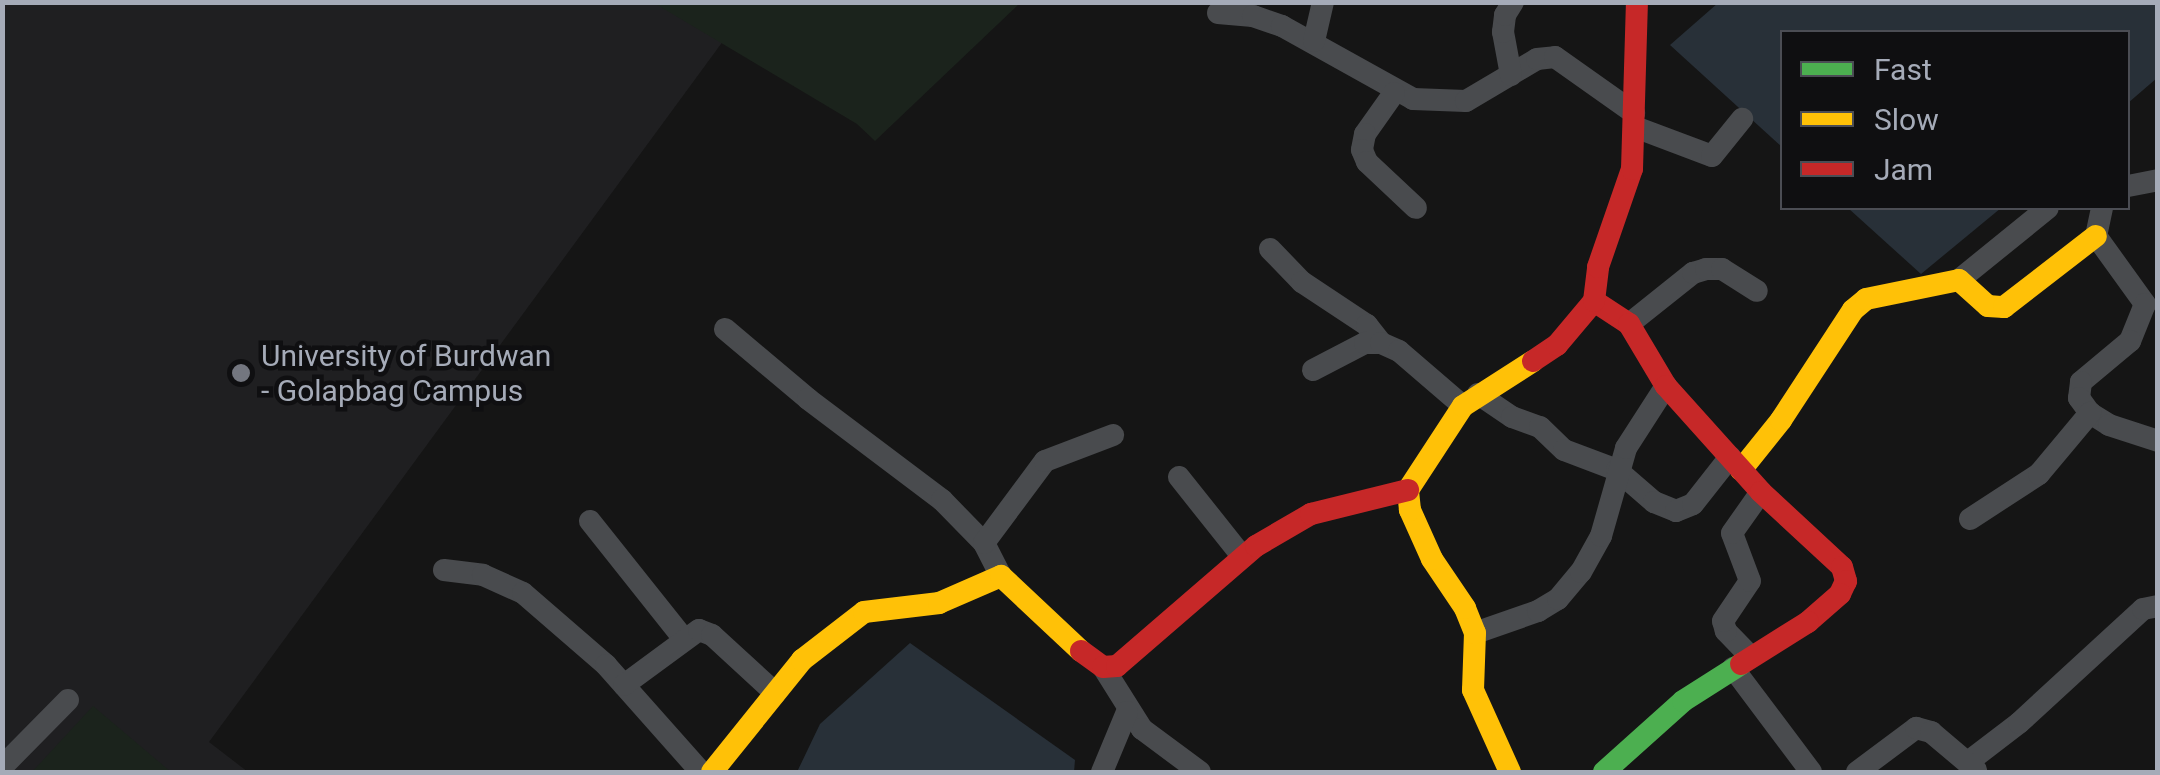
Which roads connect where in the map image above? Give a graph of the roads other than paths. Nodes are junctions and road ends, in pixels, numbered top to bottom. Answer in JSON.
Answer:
{"nodes":[{"id":1,"x":1323,"y":2,"type":"edge"},
{"id":2,"x":1513,"y":2,"type":"edge"},
{"id":3,"x":1638,"y":2,"type":"edge"},
{"id":4,"x":1218,"y":12,"type":"dead end"},
{"id":5,"x":1314,"y":41,"type":"junction"},
{"id":6,"x":1512,"y":74,"type":"junction"},
{"id":7,"x":1394,"y":92,"type":"junction"},
{"id":8,"x":1742,"y":119,"type":"dead end"},
{"id":9,"x":1634,"y":120,"type":"junction"},
{"id":10,"x":2158,"y":180,"type":"edge"},
{"id":11,"x":2130,"y":186,"type":"edge"},
{"id":12,"x":1416,"y":208,"type":"dead end"},
{"id":13,"x":2046,"y":210,"type":"edge"},
{"id":14,"x":2102,"y":210,"type":"edge"},
{"id":15,"x":2096,"y":236,"type":"junction"},
{"id":16,"x":1270,"y":249,"type":"dead end"},
{"id":17,"x":1959,"y":280,"type":"junction"},
{"id":18,"x":1757,"y":291,"type":"dead end"},
{"id":19,"x":1594,"y":300,"type":"junction"},
{"id":20,"x":2151,"y":303,"type":"edge"},
{"id":21,"x":1628,"y":324,"type":"junction"},
{"id":22,"x":725,"y":329,"type":"dead end"},
{"id":23,"x":1381,"y":343,"type":"junction"},
{"id":24,"x":1312,"y":370,"type":"dead end"},
{"id":25,"x":1666,"y":386,"type":"junction"},
{"id":26,"x":1470,"y":400,"type":"junction"},
{"id":27,"x":2090,"y":413,"type":"junction"},
{"id":28,"x":1113,"y":435,"type":"dead end"},
{"id":29,"x":2158,"y":441,"type":"edge"},
{"id":30,"x":1735,"y":463,"type":"junction"},
{"id":31,"x":1617,"y":470,"type":"junction"},
{"id":32,"x":1179,"y":477,"type":"dead end"},
{"id":33,"x":1408,"y":490,"type":"junction"},
{"id":34,"x":1761,"y":492,"type":"junction"},
{"id":35,"x":1970,"y":519,"type":"dead end"},
{"id":36,"x":590,"y":522,"type":"dead end"},
{"id":37,"x":984,"y":542,"type":"junction"},
{"id":38,"x":1241,"y":555,"type":"junction"},
{"id":39,"x":444,"y":570,"type":"dead end"},
{"id":40,"x":1001,"y":576,"type":"junction"},
{"id":41,"x":2158,"y":606,"type":"edge"},
{"id":42,"x":1475,"y":633,"type":"junction"},
{"id":43,"x":684,"y":639,"type":"junction"},
{"id":44,"x":1742,"y":662,"type":"junction"},
{"id":45,"x":1103,"y":666,"type":"junction"},
{"id":46,"x":624,"y":685,"type":"junction"},
{"id":47,"x":775,"y":694,"type":"junction"},
{"id":48,"x":68,"y":700,"type":"dead end"},
{"id":49,"x":1128,"y":712,"type":"junction"},
{"id":50,"x":2,"y":767,"type":"edge"},
{"id":51,"x":1973,"y":767,"type":"edge"},
{"id":52,"x":702,"y":772,"type":"edge"},
{"id":53,"x":712,"y":772,"type":"edge"},
{"id":54,"x":1102,"y":772,"type":"edge"},
{"id":55,"x":1200,"y":772,"type":"edge"},
{"id":56,"x":1510,"y":772,"type":"edge"},
{"id":57,"x":1604,"y":772,"type":"edge"},
{"id":58,"x":1810,"y":772,"type":"edge"},
{"id":59,"x":1857,"y":772,"type":"edge"}],
"edges":[{"from":1,"to":5,"type":"street"},
{"from":2,"to":6,"type":"street"},
{"from":3,"to":9,"type":"street"},
{"from":4,"to":5,"type":"street"},
{"from":5,"to":7,"type":"street"},
{"from":6,"to":7,"type":"street"},
{"from":6,"to":9,"type":"street"},
{"from":7,"to":12,"type":"street"},
{"from":8,"to":9,"type":"street"},
{"from":9,"to":19,"type":"street"},
{"from":10,"to":11,"type":"street"},
{"from":13,"to":17,"type":"street"},
{"from":14,"to":15,"type":"street"},
{"from":15,"to":17,"type":"street"},
{"from":15,"to":20,"type":"street"},
{"from":16,"to":23,"type":"street"},
{"from":17,"to":30,"type":"street"},
{"from":18,"to":21,"type":"street"},
{"from":19,"to":21,"type":"street"},
{"from":19,"to":26,"type":"street"},
{"from":20,"to":27,"type":"street"},
{"from":21,"to":25,"type":"street"},
{"from":22,"to":37,"type":"street"},
{"from":23,"to":24,"type":"street"},
{"from":23,"to":26,"type":"street"},
{"from":25,"to":30,"type":"street"},
{"from":25,"to":31,"type":"street"},
{"from":26,"to":31,"type":"street"},
{"from":26,"to":33,"type":"street"},
{"from":27,"to":29,"type":"street"},
{"from":27,"to":35,"type":"street"},
{"from":28,"to":37,"type":"street"},
{"from":30,"to":31,"type":"street"},
{"from":30,"to":34,"type":"street"},
{"from":31,"to":42,"type":"street"},
{"from":32,"to":38,"type":"street"},
{"from":33,"to":38,"type":"street"},
{"from":33,"to":42,"type":"street"},
{"from":34,"to":44,"type":"street"},
{"from":34,"to":44,"type":"street"},
{"from":36,"to":43,"type":"street"},
{"from":37,"to":40,"type":"street"},
{"from":38,"to":45,"type":"street"},
{"from":39,"to":46,"type":"street"},
{"from":40,"to":45,"type":"street"},
{"from":40,"to":47,"type":"street"},
{"from":41,"to":51,"type":"street"},
{"from":42,"to":56,"type":"street"},
{"from":43,"to":46,"type":"street"},
{"from":43,"to":47,"type":"street"},
{"from":44,"to":57,"type":"street"},
{"from":44,"to":58,"type":"street"},
{"from":45,"to":49,"type":"street"},
{"from":46,"to":52,"type":"street"},
{"from":47,"to":53,"type":"street"},
{"from":48,"to":50,"type":"street"},
{"from":49,"to":54,"type":"street"},
{"from":49,"to":55,"type":"street"},
{"from":51,"to":59,"type":"street"}]}
